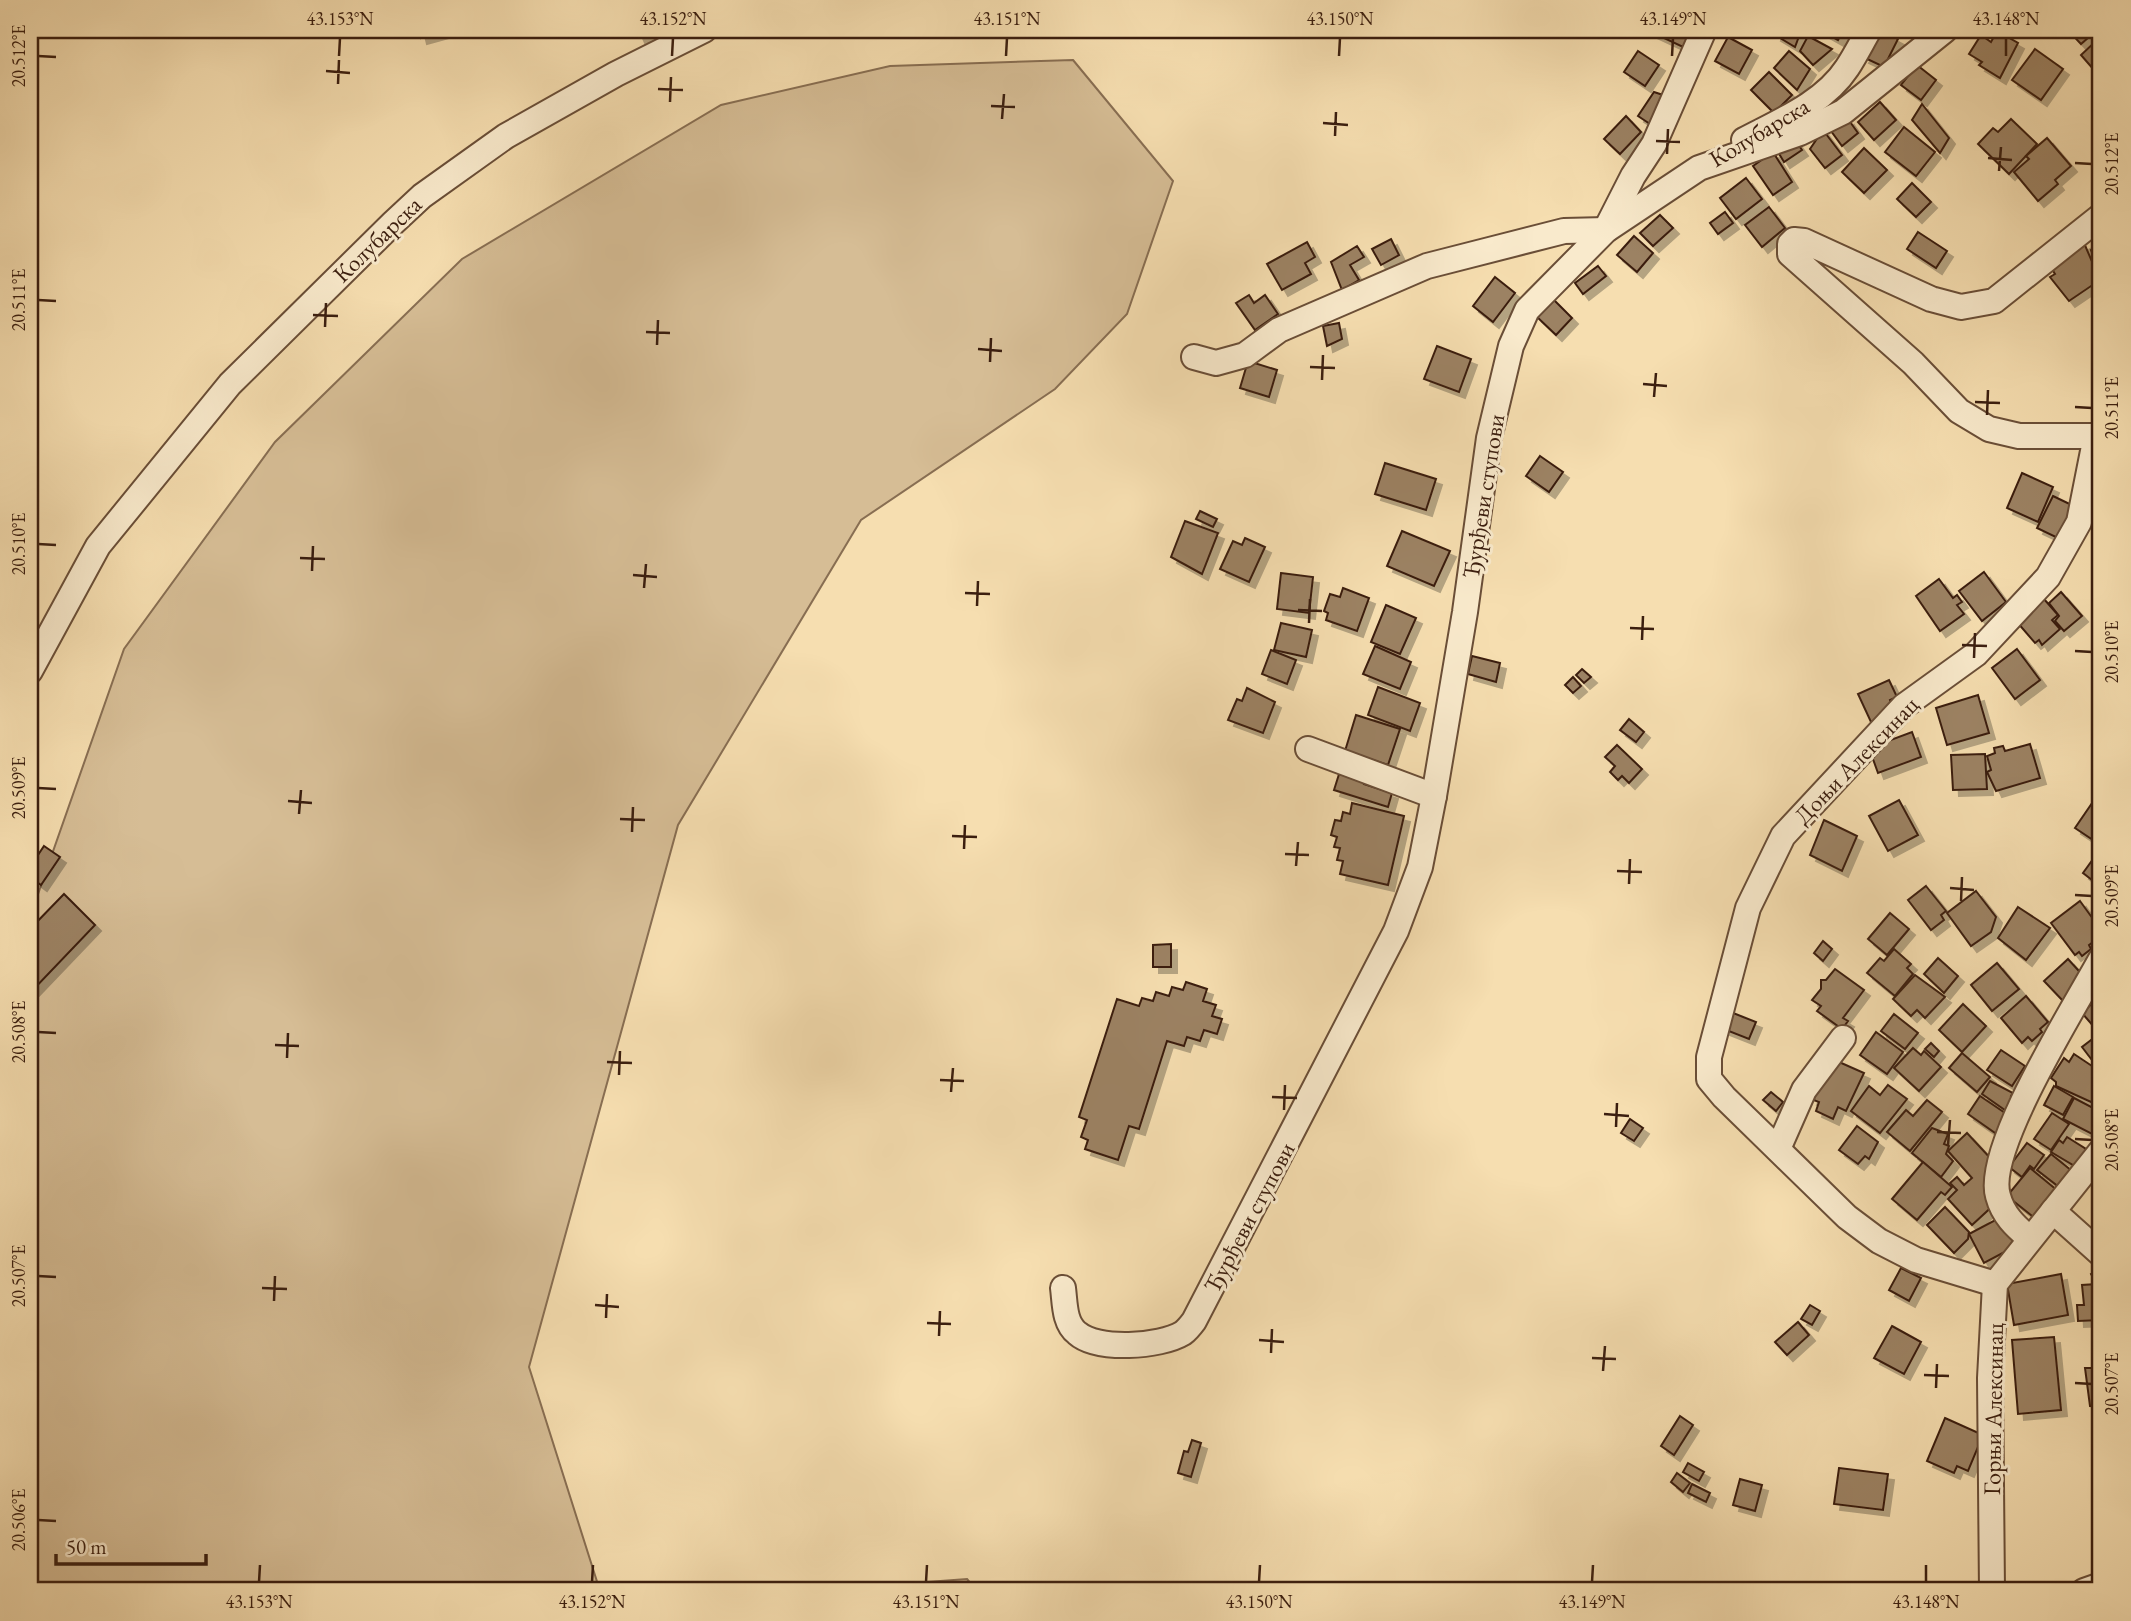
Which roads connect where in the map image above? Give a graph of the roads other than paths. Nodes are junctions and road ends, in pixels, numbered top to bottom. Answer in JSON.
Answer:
{"nodes":[{"id":1,"x":704,"y":30,"type":"edge"},
{"id":2,"x":1704,"y":30,"type":"edge"},
{"id":3,"x":1869,"y":30,"type":"edge"},
{"id":4,"x":1945,"y":30,"type":"edge"},
{"id":5,"x":1699,"y":168,"type":"junction"},
{"id":6,"x":2101,"y":216,"type":"edge"},
{"id":7,"x":1606,"y":230,"type":"junction"},
{"id":8,"x":1194,"y":357,"type":"dead end"},
{"id":9,"x":2099,"y":434,"type":"edge"},
{"id":10,"x":30,"y":671,"type":"edge"},
{"id":11,"x":1308,"y":749,"type":"dead end"},
{"id":12,"x":1434,"y":796,"type":"junction"},
{"id":13,"x":2101,"y":959,"type":"edge"},
{"id":14,"x":1843,"y":1038,"type":"dead end"},
{"id":15,"x":1778,"y":1149,"type":"junction"},
{"id":16,"x":2101,"y":1151,"type":"edge"},
{"id":17,"x":2053,"y":1211,"type":"junction"},
{"id":18,"x":2029,"y":1238,"type":"junction"},
{"id":19,"x":2101,"y":1254,"type":"edge"},
{"id":20,"x":1995,"y":1284,"type":"junction"},
{"id":21,"x":1063,"y":1287,"type":"dead end"},
{"id":22,"x":2101,"y":1585,"type":"edge"},
{"id":23,"x":1992,"y":1591,"type":"edge"},
{"id":24,"x":2084,"y":1591,"type":"edge"}],
"edges":[{"from":1,"to":10,"type":"street","name":"Колубарска"},
{"from":2,"to":7,"type":"street"},
{"from":3,"to":5,"type":"street","name":"Колубарска"},
{"from":4,"to":5,"type":"street","name":"Ђурђеви ступови"},
{"from":5,"to":7,"type":"street","name":"Ђурђеви ступови"},
{"from":6,"to":9,"type":"street"},
{"from":7,"to":8,"type":"street"},
{"from":7,"to":12,"type":"street","name":"Ђурђеви ступови"},
{"from":9,"to":15,"type":"street","name":"Доњи Алексинац"},
{"from":11,"to":12,"type":"street"},
{"from":12,"to":21,"type":"street","name":"Ђурђеви ступови"},
{"from":13,"to":18,"type":"street"},
{"from":14,"to":15,"type":"street"},
{"from":15,"to":20,"type":"street"},
{"from":16,"to":17,"type":"street"},
{"from":17,"to":18,"type":"street"},
{"from":17,"to":19,"type":"street"},
{"from":18,"to":20,"type":"street"},
{"from":20,"to":23,"type":"street","name":"Горњи Алексинац"},
{"from":22,"to":24,"type":"street"}]}
